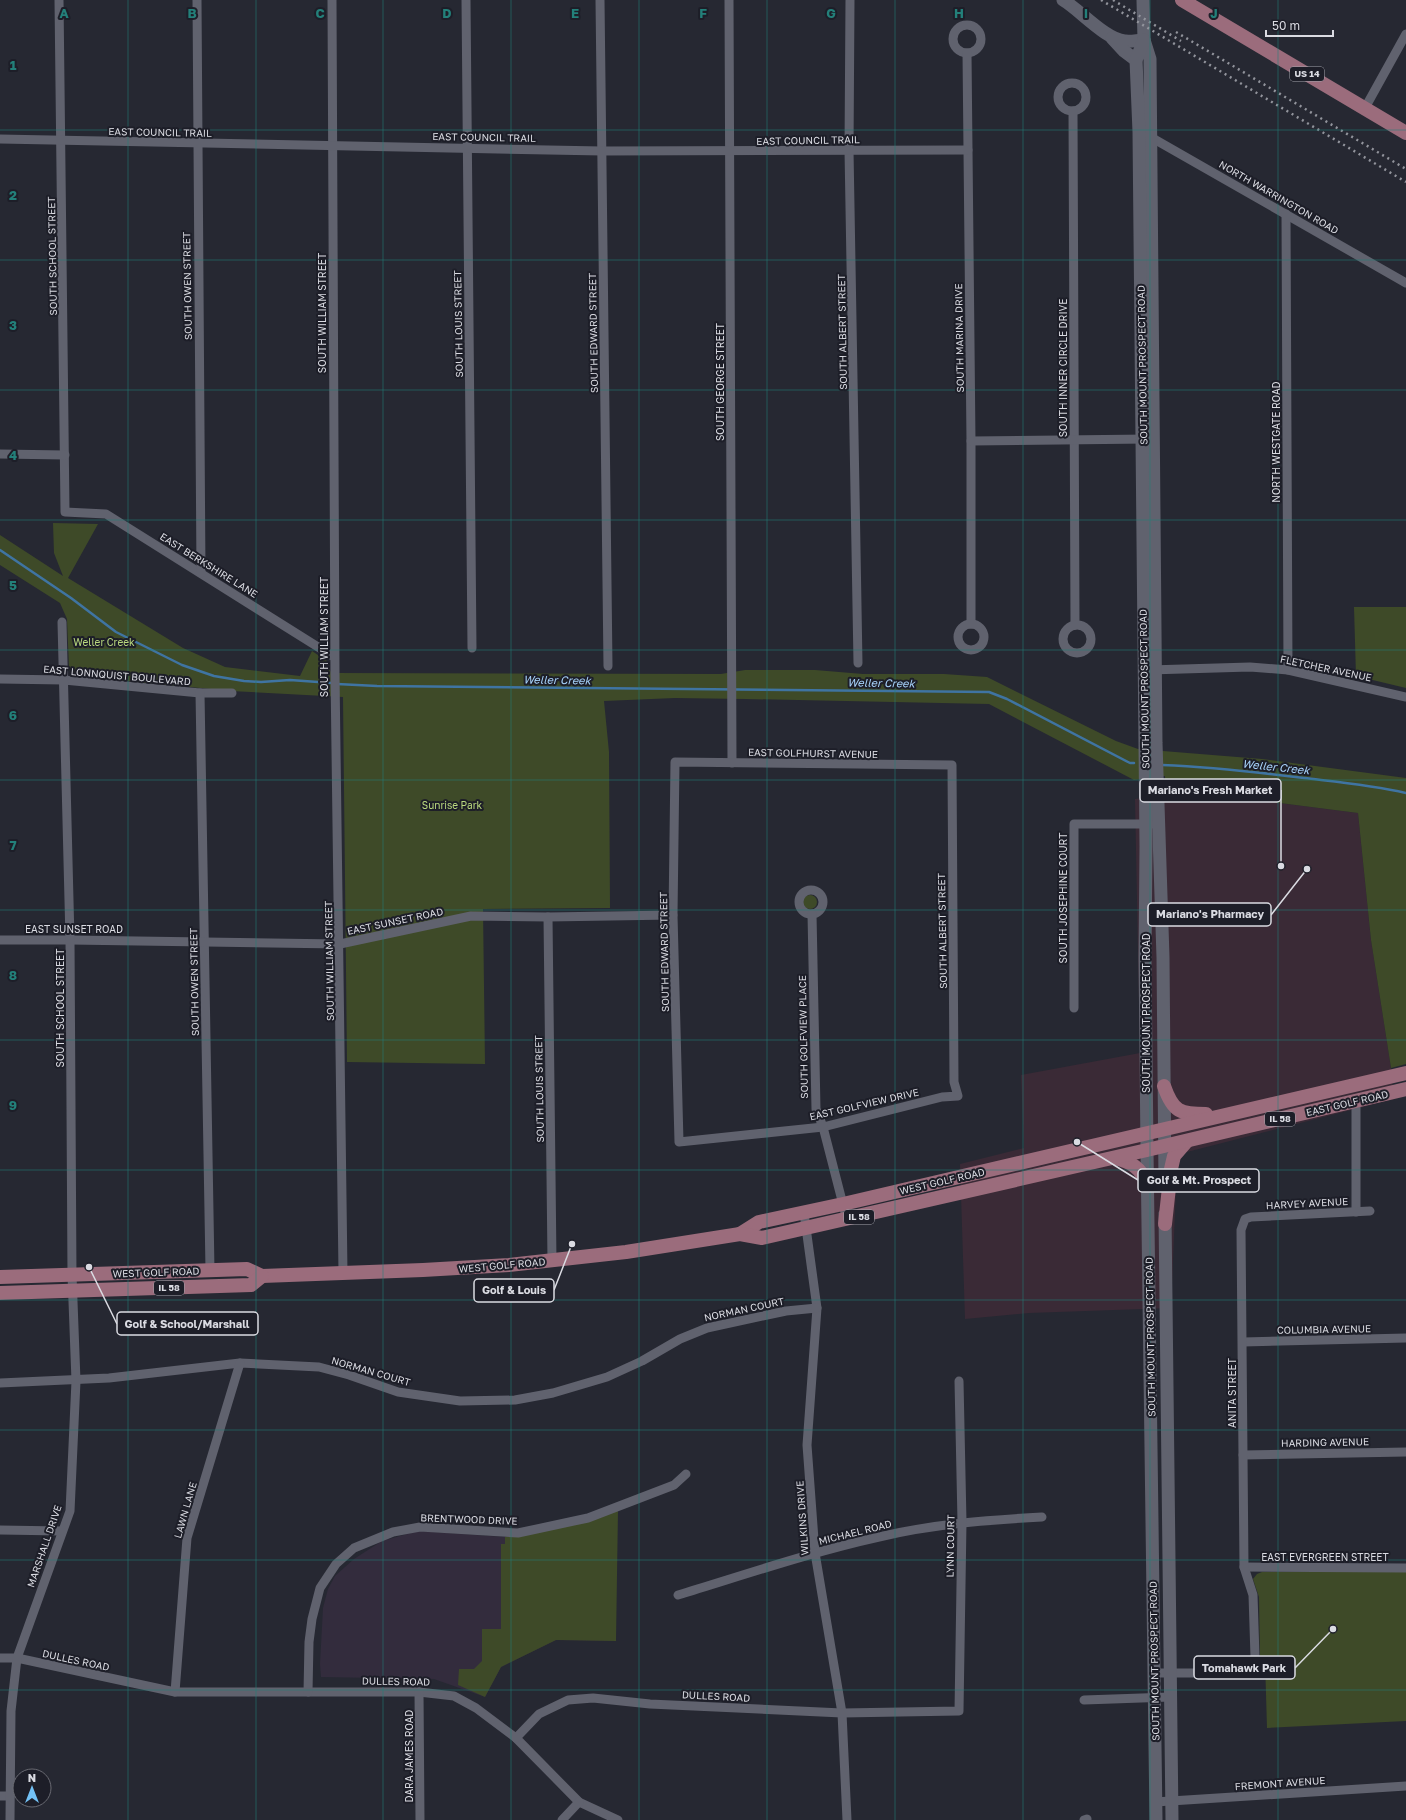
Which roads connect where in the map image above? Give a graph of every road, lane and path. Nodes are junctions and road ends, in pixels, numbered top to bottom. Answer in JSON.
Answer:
{"nodes":[{"id":1,"x":59,"y":0,"type":"edge"},
{"id":2,"x":197,"y":0,"type":"edge"},
{"id":3,"x":332,"y":0,"type":"edge"},
{"id":4,"x":466,"y":0,"type":"edge"},
{"id":5,"x":600,"y":0,"type":"edge"},
{"id":6,"x":729,"y":0,"type":"edge"},
{"id":7,"x":850,"y":0,"type":"edge"},
{"id":8,"x":1063,"y":0,"type":"edge"},
{"id":9,"x":1143,"y":0,"type":"edge"},
{"id":10,"x":1182,"y":0,"type":"edge"},
{"id":11,"x":1406,"y":34,"type":"edge"},
{"id":12,"x":1112,"y":38,"type":"junction"},
{"id":13,"x":1144,"y":40,"type":"junction"},
{"id":14,"x":966,"y":53,"type":"dead end"},
{"id":15,"x":1136,"y":60,"type":"junction"},
{"id":16,"x":1365,"y":108,"type":"junction"},
{"id":17,"x":1072,"y":111,"type":"dead end"},
{"id":18,"x":1406,"y":133,"type":"edge"},
{"id":19,"x":1145,"y":135,"type":"junction"},
{"id":20,"x":0,"y":139,"type":"edge"},
{"id":21,"x":62,"y":141,"type":"junction"},
{"id":22,"x":197,"y":144,"type":"junction"},
{"id":23,"x":332,"y":146,"type":"junction"},
{"id":24,"x":467,"y":148,"type":"junction"},
{"id":25,"x":850,"y":150,"type":"junction"},
{"id":26,"x":968,"y":150,"type":"junction"},
{"id":27,"x":602,"y":151,"type":"junction"},
{"id":28,"x":729,"y":152,"type":"junction"},
{"id":29,"x":1286,"y":214,"type":"junction"},
{"id":30,"x":1406,"y":283,"type":"edge"},
{"id":31,"x":1074,"y":440,"type":"junction"},
{"id":32,"x":1148,"y":440,"type":"junction"},
{"id":33,"x":971,"y":441,"type":"junction"},
{"id":34,"x":0,"y":454,"type":"edge"},
{"id":35,"x":65,"y":455,"type":"junction"},
{"id":36,"x":65,"y":512,"type":"joint"},
{"id":37,"x":201,"y":573,"type":"junction"},
{"id":38,"x":62,"y":622,"type":"dead end"},
{"id":39,"x":971,"y":624,"type":"dead end"},
{"id":40,"x":1075,"y":625,"type":"dead end"},
{"id":41,"x":472,"y":648,"type":"dead end"},
{"id":42,"x":334,"y":657,"type":"junction"},
{"id":43,"x":858,"y":663,"type":"dead end"},
{"id":44,"x":608,"y":666,"type":"dead end"},
{"id":45,"x":1150,"y":670,"type":"junction"},
{"id":46,"x":1288,"y":670,"type":"junction"},
{"id":47,"x":0,"y":679,"type":"edge"},
{"id":48,"x":64,"y":680,"type":"junction"},
{"id":49,"x":200,"y":693,"type":"junction"},
{"id":50,"x":232,"y":693,"type":"dead end"},
{"id":51,"x":1406,"y":697,"type":"edge"},
{"id":52,"x":675,"y":762,"type":"joint"},
{"id":53,"x":732,"y":763,"type":"junction"},
{"id":54,"x":952,"y":765,"type":"joint"},
{"id":55,"x":1152,"y":824,"type":"junction"},
{"id":56,"x":812,"y":914,"type":"dead end"},
{"id":57,"x":673,"y":915,"type":"junction"},
{"id":58,"x":548,"y":917,"type":"junction"},
{"id":59,"x":0,"y":940,"type":"edge"},
{"id":60,"x":70,"y":940,"type":"junction"},
{"id":61,"x":205,"y":942,"type":"junction"},
{"id":62,"x":340,"y":944,"type":"junction"},
{"id":63,"x":1074,"y":1008,"type":"dead end"},
{"id":64,"x":1406,"y":1073,"type":"edge"},
{"id":65,"x":1164,"y":1086,"type":"junction"},
{"id":66,"x":1406,"y":1089,"type":"edge"},
{"id":67,"x":958,"y":1096,"type":"joint"},
{"id":68,"x":1356,"y":1101,"type":"junction"},
{"id":69,"x":1232,"y":1113,"type":"junction"},
{"id":70,"x":823,"y":1127,"type":"junction"},
{"id":71,"x":1165,"y":1129,"type":"junction"},
{"id":72,"x":1147,"y":1133,"type":"junction"},
{"id":73,"x":1187,"y":1141,"type":"junction"},
{"id":74,"x":679,"y":1142,"type":"joint"},
{"id":75,"x":1165,"y":1146,"type":"junction"},
{"id":76,"x":1147,"y":1150,"type":"junction"},
{"id":77,"x":1114,"y":1158,"type":"junction"},
{"id":78,"x":1148,"y":1184,"type":"junction"},
{"id":79,"x":843,"y":1204,"type":"junction"},
{"id":80,"x":1370,"y":1211,"type":"dead end"},
{"id":81,"x":1356,"y":1212,"type":"junction"},
{"id":82,"x":804,"y":1213,"type":"junction"},
{"id":83,"x":1245,"y":1219,"type":"joint"},
{"id":84,"x":847,"y":1220,"type":"junction"},
{"id":85,"x":1165,"y":1224,"type":"junction"},
{"id":86,"x":807,"y":1228,"type":"junction"},
{"id":87,"x":740,"y":1234,"type":"junction"},
{"id":88,"x":552,"y":1261,"type":"junction"},
{"id":89,"x":210,"y":1270,"type":"junction"},
{"id":90,"x":343,"y":1273,"type":"junction"},
{"id":91,"x":72,"y":1275,"type":"junction"},
{"id":92,"x":262,"y":1276,"type":"junction"},
{"id":93,"x":0,"y":1277,"type":"edge"},
{"id":94,"x":73,"y":1291,"type":"junction"},
{"id":95,"x":0,"y":1294,"type":"edge"},
{"id":96,"x":817,"y":1308,"type":"junction"},
{"id":97,"x":1406,"y":1338,"type":"edge"},
{"id":98,"x":1243,"y":1342,"type":"junction"},
{"id":99,"x":240,"y":1363,"type":"junction"},
{"id":100,"x":76,"y":1381,"type":"junction"},
{"id":101,"x":959,"y":1381,"type":"dead end"},
{"id":102,"x":0,"y":1383,"type":"edge"},
{"id":103,"x":1406,"y":1452,"type":"edge"},
{"id":104,"x":1243,"y":1455,"type":"junction"},
{"id":105,"x":686,"y":1474,"type":"dead end"},
{"id":106,"x":1042,"y":1517,"type":"dead end"},
{"id":107,"x":962,"y":1522,"type":"junction"},
{"id":108,"x":0,"y":1530,"type":"edge"},
{"id":109,"x":62,"y":1531,"type":"junction"},
{"id":110,"x":815,"y":1553,"type":"junction"},
{"id":111,"x":1244,"y":1567,"type":"junction"},
{"id":112,"x":1406,"y":1568,"type":"edge"},
{"id":113,"x":678,"y":1595,"type":"dead end"},
{"id":114,"x":0,"y":1658,"type":"edge"},
{"id":115,"x":17,"y":1658,"type":"junction"},
{"id":116,"x":1154,"y":1673,"type":"junction"},
{"id":117,"x":1170,"y":1674,"type":"junction"},
{"id":118,"x":175,"y":1692,"type":"junction"},
{"id":119,"x":308,"y":1692,"type":"junction"},
{"id":120,"x":419,"y":1692,"type":"junction"},
{"id":121,"x":1170,"y":1697,"type":"junction"},
{"id":122,"x":1154,"y":1698,"type":"junction"},
{"id":123,"x":1084,"y":1700,"type":"dead end"},
{"id":124,"x":959,"y":1711,"type":"joint"},
{"id":125,"x":842,"y":1713,"type":"junction"},
{"id":126,"x":516,"y":1738,"type":"junction"},
{"id":127,"x":1406,"y":1786,"type":"edge"},
{"id":128,"x":0,"y":1796,"type":"edge"},
{"id":129,"x":10,"y":1796,"type":"junction"},
{"id":130,"x":1172,"y":1801,"type":"junction"},
{"id":131,"x":579,"y":1802,"type":"junction"},
{"id":132,"x":1156,"y":1802,"type":"junction"},
{"id":133,"x":10,"y":1820,"type":"edge"},
{"id":134,"x":420,"y":1820,"type":"edge"},
{"id":135,"x":562,"y":1820,"type":"edge"},
{"id":136,"x":618,"y":1820,"type":"edge"},
{"id":137,"x":848,"y":1820,"type":"edge"},
{"id":138,"x":1156,"y":1820,"type":"edge"},
{"id":139,"x":1172,"y":1820,"type":"edge"}],
"edges":[{"from":1,"to":21,"type":"street","name":"SOUTH SCHOOL STREET"},
{"from":2,"to":22,"type":"street","name":"SOUTH OWEN STREET"},
{"from":3,"to":23,"type":"street","name":"SOUTH WILLIAM STREET"},
{"from":4,"to":24,"type":"street","name":"SOUTH LOUIS STREET"},
{"from":5,"to":27,"type":"street","name":"SOUTH EDWARD STREET"},
{"from":6,"to":28,"type":"street","name":"SOUTH GEORGE STREET"},
{"from":7,"to":25,"type":"street","name":"SOUTH ALBERT STREET"},
{"from":8,"to":12,"type":"main road"},
{"from":9,"to":13,"type":"main road","name":"SOUTH MOUNT PROSPECT ROAD"},
{"from":10,"to":16,"type":"main road","number":"US 14"},
{"from":11,"to":16,"type":"street"},
{"from":12,"to":13,"type":"main road"},
{"from":12,"to":15,"type":"main road"},
{"from":13,"to":15,"type":"main road","name":"SOUTH MOUNT PROSPECT ROAD"},
{"from":13,"to":19,"type":"main road","name":"SOUTH MOUNT PROSPECT ROAD"},
{"from":14,"to":26,"type":"street","name":"SOUTH MARINA DRIVE"},
{"from":15,"to":19,"type":"main road","name":"SOUTH MOUNT PROSPECT ROAD"},
{"from":16,"to":18,"type":"main road","number":"US 14"},
{"from":17,"to":31,"type":"street","name":"SOUTH INNER CIRCLE DRIVE"},
{"from":19,"to":29,"type":"street","name":"NORTH WARRINGTON ROAD"},
{"from":19,"to":32,"type":"main road","name":"SOUTH MOUNT PROSPECT ROAD"},
{"from":20,"to":21,"type":"street","name":"EAST COUNCIL TRAIL"},
{"from":21,"to":22,"type":"street","name":"EAST COUNCIL TRAIL"},
{"from":21,"to":35,"type":"street","name":"SOUTH SCHOOL STREET"},
{"from":22,"to":23,"type":"street","name":"EAST COUNCIL TRAIL"},
{"from":22,"to":37,"type":"street","name":"SOUTH OWEN STREET"},
{"from":23,"to":24,"type":"street","name":"EAST COUNCIL TRAIL"},
{"from":23,"to":42,"type":"street","name":"SOUTH WILLIAM STREET"},
{"from":24,"to":27,"type":"street","name":"EAST COUNCIL TRAIL"},
{"from":24,"to":41,"type":"street","name":"SOUTH LOUIS STREET"},
{"from":25,"to":26,"type":"street","name":"EAST COUNCIL TRAIL"},
{"from":25,"to":28,"type":"street","name":"EAST COUNCIL TRAIL"},
{"from":25,"to":43,"type":"street","name":"SOUTH ALBERT STREET"},
{"from":26,"to":33,"type":"street","name":"SOUTH MARINA DRIVE"},
{"from":27,"to":28,"type":"street","name":"EAST COUNCIL TRAIL"},
{"from":27,"to":44,"type":"street","name":"SOUTH EDWARD STREET"},
{"from":28,"to":53,"type":"street","name":"SOUTH GEORGE STREET"},
{"from":29,"to":30,"type":"street","name":"NORTH WARRINGTON ROAD"},
{"from":29,"to":46,"type":"street","name":"NORTH WESTGATE ROAD"},
{"from":31,"to":32,"type":"street"},
{"from":31,"to":33,"type":"street"},
{"from":31,"to":40,"type":"street","name":"SOUTH INNER CIRCLE DRIVE"},
{"from":32,"to":45,"type":"main road","name":"SOUTH MOUNT PROSPECT ROAD"},
{"from":33,"to":39,"type":"street","name":"SOUTH MARINA DRIVE"},
{"from":34,"to":35,"type":"street"},
{"from":35,"to":36,"type":"street","name":"SOUTH SCHOOL STREET"},
{"from":36,"to":37,"type":"street","name":"EAST BERKSHIRE LANE"},
{"from":37,"to":42,"type":"street","name":"EAST BERKSHIRE LANE"},
{"from":38,"to":48,"type":"street","name":"SOUTH SCHOOL STREET"},
{"from":42,"to":62,"type":"street","name":"SOUTH WILLIAM STREET"},
{"from":45,"to":46,"type":"street","name":"FLETCHER AVENUE"},
{"from":45,"to":55,"type":"main road","name":"SOUTH MOUNT PROSPECT ROAD"},
{"from":46,"to":51,"type":"street","name":"FLETCHER AVENUE"},
{"from":47,"to":48,"type":"street","name":"EAST LONNQUIST BOULEVARD"},
{"from":48,"to":49,"type":"street","name":"EAST LONNQUIST BOULEVARD"},
{"from":48,"to":60,"type":"street","name":"SOUTH SCHOOL STREET"},
{"from":49,"to":50,"type":"street","name":"EAST LONNQUIST BOULEVARD"},
{"from":49,"to":61,"type":"street","name":"SOUTH OWEN STREET"},
{"from":52,"to":53,"type":"street","name":"EAST GOLFHURST AVENUE"},
{"from":52,"to":57,"type":"street","name":"SOUTH EDWARD STREET"},
{"from":53,"to":54,"type":"street","name":"EAST GOLFHURST AVENUE"},
{"from":54,"to":67,"type":"street","name":"SOUTH ALBERT STREET"},
{"from":55,"to":63,"type":"street","name":"SOUTH JOSEPHINE COURT"},
{"from":55,"to":65,"type":"main road","name":"SOUTH MOUNT PROSPECT ROAD"},
{"from":55,"to":72,"type":"main road","name":"SOUTH MOUNT PROSPECT ROAD"},
{"from":56,"to":70,"type":"street","name":"SOUTH GOLFVIEW PLACE"},
{"from":57,"to":58,"type":"street","name":"EAST SUNSET ROAD"},
{"from":57,"to":74,"type":"street","name":"SOUTH EDWARD STREET"},
{"from":58,"to":62,"type":"street","name":"EAST SUNSET ROAD"},
{"from":58,"to":88,"type":"street","name":"SOUTH LOUIS STREET"},
{"from":59,"to":60,"type":"street","name":"EAST SUNSET ROAD"},
{"from":60,"to":61,"type":"street","name":"EAST SUNSET ROAD"},
{"from":60,"to":91,"type":"street","name":"SOUTH SCHOOL STREET"},
{"from":61,"to":62,"type":"street","name":"EAST SUNSET ROAD"},
{"from":61,"to":89,"type":"street","name":"SOUTH OWEN STREET"},
{"from":62,"to":90,"type":"street","name":"SOUTH WILLIAM STREET"},
{"from":64,"to":69,"type":"main road","name":"EAST GOLF ROAD","number":"IL 58"},
{"from":65,"to":69,"type":"main road"},
{"from":65,"to":71,"type":"main road","name":"SOUTH MOUNT PROSPECT ROAD"},
{"from":66,"to":68,"type":"main road","name":"EAST GOLF ROAD","number":"IL 58"},
{"from":67,"to":70,"type":"street","name":"EAST GOLFVIEW DRIVE"},
{"from":68,"to":73,"type":"main road","name":"EAST GOLF ROAD","number":"IL 58"},
{"from":68,"to":81,"type":"street"},
{"from":69,"to":71,"type":"main road","name":"EAST GOLF ROAD","number":"IL 58"},
{"from":70,"to":74,"type":"street","name":"EAST GOLFVIEW DRIVE"},
{"from":70,"to":79,"type":"street","name":"SOUTH GOLFVIEW PLACE"},
{"from":71,"to":72,"type":"main road","name":"EAST GOLF ROAD","number":"IL 58"},
{"from":71,"to":75,"type":"main road","name":"SOUTH MOUNT PROSPECT ROAD"},
{"from":72,"to":76,"type":"main road","name":"SOUTH MOUNT PROSPECT ROAD"},
{"from":72,"to":79,"type":"main road","name":"WEST GOLF ROAD","number":"IL 58"},
{"from":73,"to":75,"type":"main road","name":"EAST GOLF ROAD","number":"IL 58"},
{"from":73,"to":85,"type":"main road"},
{"from":75,"to":76,"type":"main road","name":"EAST GOLF ROAD","number":"IL 58"},
{"from":75,"to":85,"type":"main road","name":"SOUTH MOUNT PROSPECT ROAD"},
{"from":76,"to":77,"type":"main road","name":"WEST GOLF ROAD","number":"IL 58"},
{"from":76,"to":78,"type":"main road","name":"SOUTH MOUNT PROSPECT ROAD"},
{"from":77,"to":78,"type":"main road"},
{"from":77,"to":84,"type":"main road","name":"WEST GOLF ROAD","number":"IL 58"},
{"from":78,"to":116,"type":"main road","name":"SOUTH MOUNT PROSPECT ROAD"},
{"from":79,"to":82,"type":"main road","name":"WEST GOLF ROAD","number":"IL 58"},
{"from":79,"to":84,"type":"street","name":"SOUTH GOLFVIEW PLACE"},
{"from":80,"to":81,"type":"street","name":"HARVEY AVENUE"},
{"from":81,"to":83,"type":"street","name":"HARVEY AVENUE"},
{"from":82,"to":86,"type":"street","name":"WILKINS DRIVE"},
{"from":82,"to":87,"type":"main road","name":"WEST GOLF ROAD","number":"IL 58"},
{"from":83,"to":98,"type":"street","name":"ANITA STREET"},
{"from":84,"to":86,"type":"main road","name":"WEST GOLF ROAD","number":"IL 58"},
{"from":85,"to":117,"type":"main road","name":"SOUTH MOUNT PROSPECT ROAD"},
{"from":86,"to":87,"type":"main road","name":"WEST GOLF ROAD","number":"IL 58"},
{"from":86,"to":96,"type":"street","name":"WILKINS DRIVE"},
{"from":87,"to":88,"type":"main road","name":"WEST GOLF ROAD","number":"IL 58"},
{"from":88,"to":90,"type":"main road","name":"WEST GOLF ROAD","number":"IL 58"},
{"from":89,"to":91,"type":"main road","name":"WEST GOLF ROAD","number":"IL 58"},
{"from":89,"to":92,"type":"main road","name":"WEST GOLF ROAD","number":"IL 58"},
{"from":90,"to":92,"type":"main road","name":"WEST GOLF ROAD","number":"IL 58"},
{"from":91,"to":93,"type":"main road","name":"WEST GOLF ROAD","number":"IL 58"},
{"from":91,"to":94,"type":"street","name":"MARSHALL DRIVE"},
{"from":92,"to":94,"type":"main road","name":"WEST GOLF ROAD","number":"IL 58"},
{"from":94,"to":95,"type":"main road","name":"WEST GOLF ROAD","number":"IL 58"},
{"from":94,"to":100,"type":"street","name":"MARSHALL DRIVE"},
{"from":96,"to":99,"type":"street","name":"NORMAN COURT"},
{"from":96,"to":110,"type":"street","name":"WILKINS DRIVE"},
{"from":97,"to":98,"type":"street","name":"COLUMBIA AVENUE"},
{"from":98,"to":104,"type":"street","name":"ANITA STREET"},
{"from":99,"to":100,"type":"street","name":"NORMAN COURT"},
{"from":99,"to":118,"type":"street","name":"LAWN LANE"},
{"from":100,"to":102,"type":"street","name":"NORMAN COURT"},
{"from":100,"to":109,"type":"street","name":"MARSHALL DRIVE"},
{"from":101,"to":107,"type":"street","name":"LYNN COURT"},
{"from":103,"to":104,"type":"street","name":"HARDING AVENUE"},
{"from":104,"to":111,"type":"street","name":"ANITA STREET"},
{"from":105,"to":119,"type":"street","name":"BRENTWOOD DRIVE"},
{"from":106,"to":107,"type":"street","name":"MICHAEL ROAD"},
{"from":107,"to":110,"type":"street","name":"MICHAEL ROAD"},
{"from":107,"to":124,"type":"street","name":"LYNN COURT"},
{"from":108,"to":109,"type":"street"},
{"from":109,"to":115,"type":"street","name":"MARSHALL DRIVE"},
{"from":110,"to":113,"type":"street","name":"MICHAEL ROAD"},
{"from":110,"to":125,"type":"street","name":"WILKINS DRIVE"},
{"from":111,"to":112,"type":"street","name":"EAST EVERGREEN STREET"},
{"from":111,"to":117,"type":"street","name":"ANITA STREET"},
{"from":114,"to":115,"type":"street","name":"DULLES ROAD"},
{"from":115,"to":118,"type":"street","name":"DULLES ROAD"},
{"from":115,"to":129,"type":"street","name":"MARSHALL DRIVE"},
{"from":116,"to":117,"type":"street"},
{"from":116,"to":122,"type":"main road","name":"SOUTH MOUNT PROSPECT ROAD"},
{"from":117,"to":121,"type":"main road","name":"SOUTH MOUNT PROSPECT ROAD"},
{"from":118,"to":119,"type":"street","name":"DULLES ROAD"},
{"from":119,"to":120,"type":"street","name":"DULLES ROAD"},
{"from":120,"to":126,"type":"street","name":"DULLES ROAD"},
{"from":120,"to":134,"type":"street","name":"DARA JAMES ROAD"},
{"from":121,"to":122,"type":"street"},
{"from":121,"to":130,"type":"main road","name":"SOUTH MOUNT PROSPECT ROAD"},
{"from":122,"to":123,"type":"street"},
{"from":122,"to":132,"type":"main road","name":"SOUTH MOUNT PROSPECT ROAD"},
{"from":124,"to":125,"type":"street","name":"DULLES ROAD"},
{"from":125,"to":126,"type":"street","name":"DULLES ROAD"},
{"from":125,"to":137,"type":"street","name":"WILKINS DRIVE"},
{"from":126,"to":131,"type":"street"},
{"from":127,"to":130,"type":"street","name":"FREMONT AVENUE"},
{"from":128,"to":129,"type":"street"},
{"from":129,"to":133,"type":"street","name":"MARSHALL DRIVE"},
{"from":130,"to":132,"type":"street","name":"FREMONT AVENUE"},
{"from":130,"to":139,"type":"main road","name":"SOUTH MOUNT PROSPECT ROAD"},
{"from":131,"to":135,"type":"street"},
{"from":131,"to":136,"type":"street"},
{"from":132,"to":138,"type":"main road","name":"SOUTH MOUNT PROSPECT ROAD"}]}
